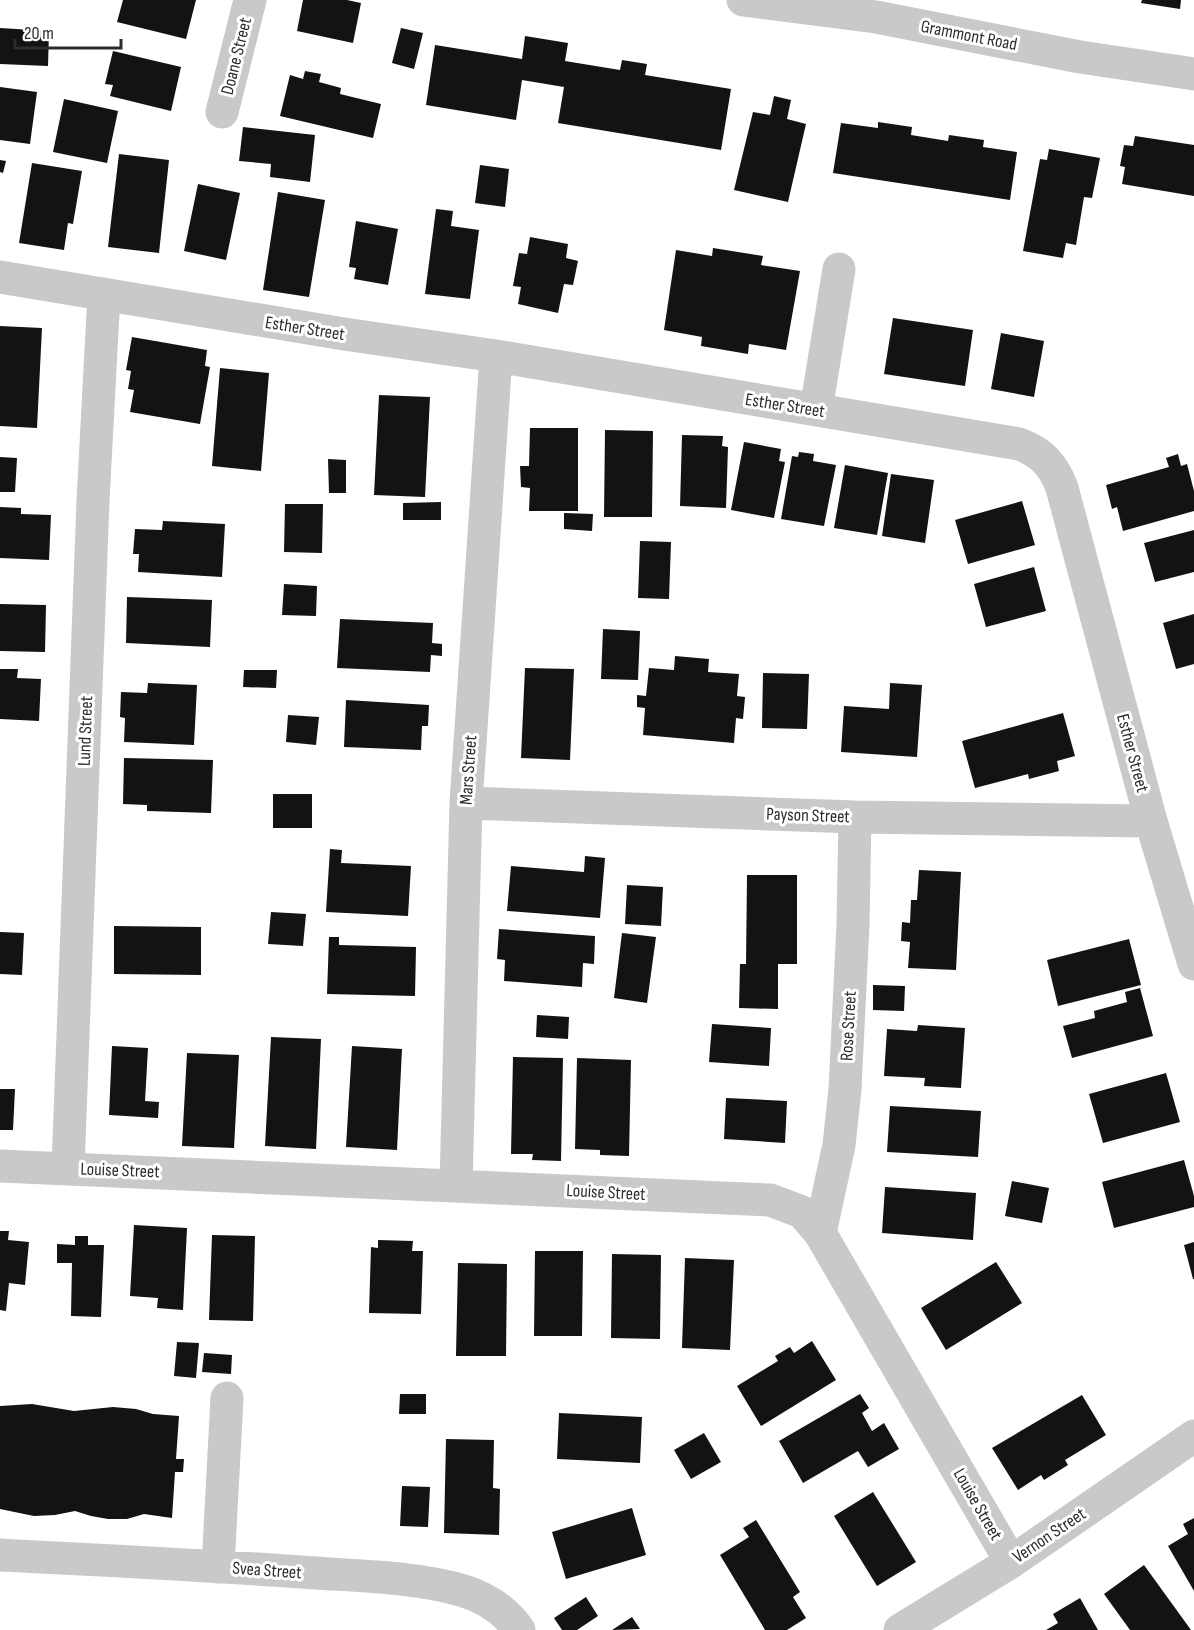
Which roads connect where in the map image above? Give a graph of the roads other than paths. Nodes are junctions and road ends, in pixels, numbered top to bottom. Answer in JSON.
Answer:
{"nodes":[{"id":1,"x":250,"y":0,"type":"edge"},
{"id":2,"x":743,"y":0,"type":"edge"},
{"id":3,"x":1194,"y":74,"type":"edge"},
{"id":4,"x":222,"y":112,"type":"dead end"},
{"id":5,"x":839,"y":269,"type":"dead end"},
{"id":6,"x":0,"y":277,"type":"edge"},
{"id":7,"x":104,"y":294,"type":"junction"},
{"id":8,"x":496,"y":356,"type":"junction"},
{"id":9,"x":816,"y":410,"type":"junction"},
{"id":10,"x":466,"y":802,"type":"junction"},
{"id":11,"x":855,"y":817,"type":"junction"},
{"id":12,"x":1151,"y":821,"type":"junction"},
{"id":13,"x":1194,"y":964,"type":"edge"},
{"id":14,"x":0,"y":1166,"type":"edge"},
{"id":15,"x":68,"y":1168,"type":"junction"},
{"id":16,"x":456,"y":1185,"type":"junction"},
{"id":17,"x":820,"y":1233,"type":"junction"},
{"id":18,"x":227,"y":1398,"type":"dead end"},
{"id":19,"x":1194,"y":1436,"type":"edge"},
{"id":20,"x":0,"y":1555,"type":"edge"},
{"id":21,"x":1011,"y":1562,"type":"junction"},
{"id":22,"x":218,"y":1567,"type":"junction"},
{"id":23,"x":519,"y":1630,"type":"edge"},
{"id":24,"x":900,"y":1630,"type":"edge"}],
"edges":[{"from":1,"to":4,"type":"street","name":"Doane Street"},
{"from":2,"to":3,"type":"street","name":"Grammont Road"},
{"from":5,"to":9,"type":"street"},
{"from":6,"to":7,"type":"street","name":"Esther Street"},
{"from":7,"to":8,"type":"street","name":"Esther Street"},
{"from":7,"to":15,"type":"street","name":"Lund Street"},
{"from":8,"to":9,"type":"street","name":"Esther Street"},
{"from":8,"to":10,"type":"street","name":"Mars Street"},
{"from":9,"to":12,"type":"street","name":"Esther Street"},
{"from":10,"to":11,"type":"street","name":"Payson Street"},
{"from":10,"to":16,"type":"street","name":"Mars Street"},
{"from":11,"to":12,"type":"street","name":"Payson Street"},
{"from":11,"to":17,"type":"street","name":"Rose Street"},
{"from":12,"to":13,"type":"street","name":"Esther Street"},
{"from":14,"to":15,"type":"street","name":"Louise Street"},
{"from":15,"to":16,"type":"street","name":"Louise Street"},
{"from":16,"to":17,"type":"street","name":"Louise Street"},
{"from":17,"to":21,"type":"street","name":"Louise Street"},
{"from":18,"to":22,"type":"street"},
{"from":19,"to":21,"type":"street","name":"Vernon Street"},
{"from":20,"to":22,"type":"street","name":"Svea Street"},
{"from":21,"to":24,"type":"street","name":"Vernon Street"},
{"from":22,"to":23,"type":"street","name":"Svea Street"}]}
